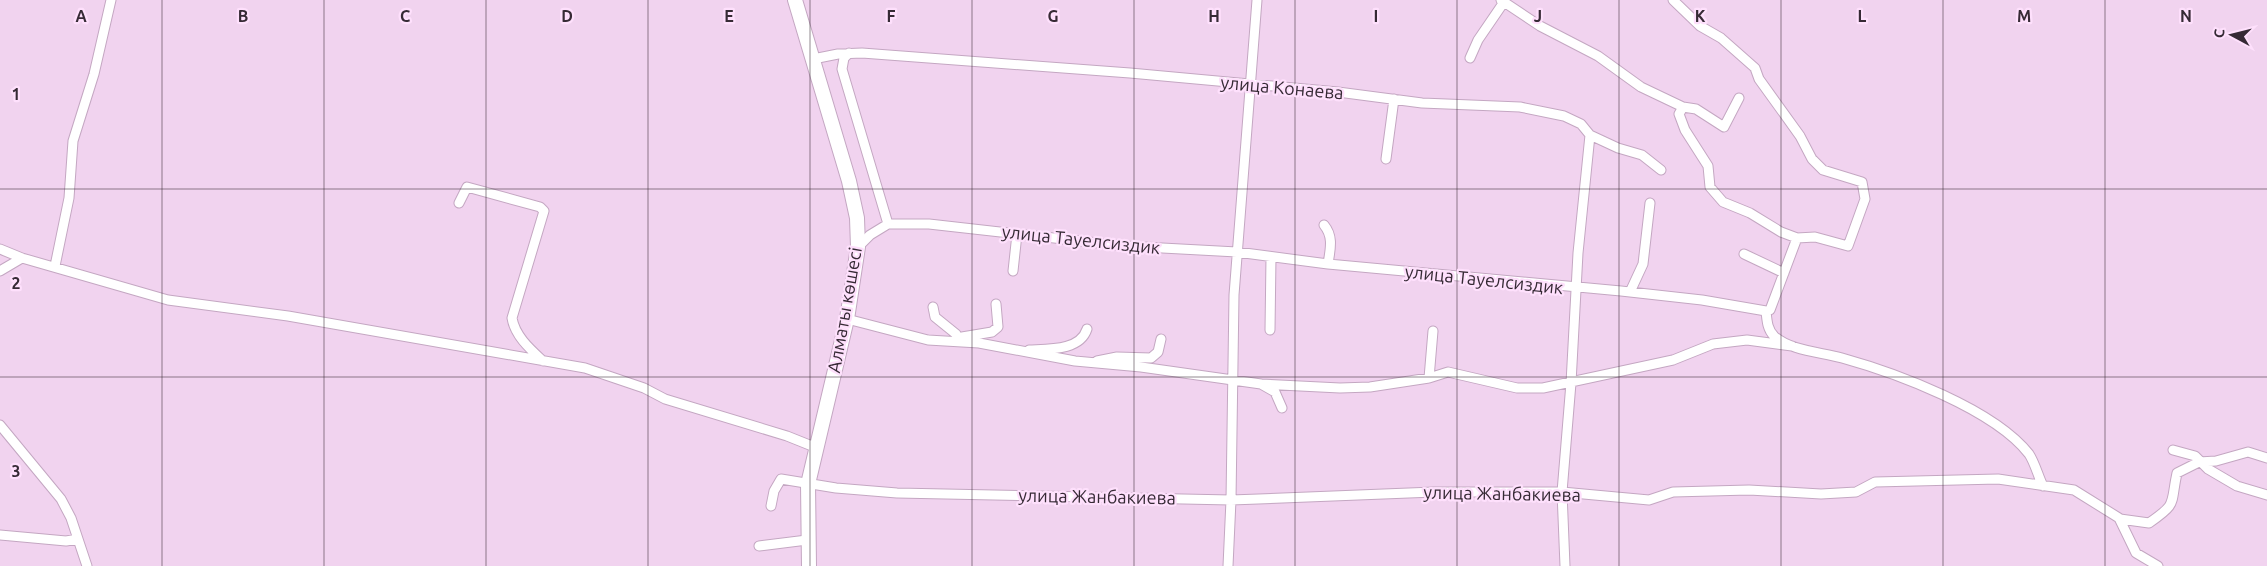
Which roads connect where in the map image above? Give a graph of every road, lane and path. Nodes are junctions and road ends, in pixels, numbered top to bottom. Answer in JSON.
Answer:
{"nodes":[{"id":1,"x":111,"y":0,"type":"edge"},
{"id":2,"x":795,"y":0,"type":"edge"},
{"id":3,"x":1257,"y":0,"type":"edge"},
{"id":4,"x":1673,"y":0,"type":"edge"},
{"id":5,"x":1503,"y":1,"type":"edge"},
{"id":6,"x":849,"y":53,"type":"junction"},
{"id":7,"x":1470,"y":58,"type":"dead end"},
{"id":8,"x":813,"y":59,"type":"junction"},
{"id":9,"x":1251,"y":85,"type":"junction"},
{"id":10,"x":1739,"y":98,"type":"dead end"},
{"id":11,"x":1394,"y":99,"type":"junction"},
{"id":12,"x":1682,"y":107,"type":"junction"},
{"id":13,"x":1590,"y":135,"type":"junction"},
{"id":14,"x":1386,"y":159,"type":"dead end"},
{"id":15,"x":1661,"y":170,"type":"dead end"},
{"id":16,"x":459,"y":203,"type":"dead end"},
{"id":17,"x":1650,"y":203,"type":"dead end"},
{"id":18,"x":888,"y":224,"type":"junction"},
{"id":19,"x":1324,"y":225,"type":"dead end"},
{"id":20,"x":1017,"y":234,"type":"junction"},
{"id":21,"x":1797,"y":238,"type":"junction"},
{"id":22,"x":858,"y":247,"type":"junction"},
{"id":23,"x":0,"y":249,"type":"edge"},
{"id":24,"x":1237,"y":252,"type":"junction"},
{"id":25,"x":1744,"y":254,"type":"dead end"},
{"id":26,"x":1271,"y":257,"type":"junction"},
{"id":27,"x":22,"y":258,"type":"junction"},
{"id":28,"x":1328,"y":264,"type":"junction"},
{"id":29,"x":55,"y":266,"type":"junction"},
{"id":30,"x":0,"y":270,"type":"edge"},
{"id":31,"x":1013,"y":271,"type":"dead end"},
{"id":32,"x":1784,"y":272,"type":"junction"},
{"id":33,"x":1577,"y":289,"type":"junction"},
{"id":34,"x":1630,"y":292,"type":"junction"},
{"id":35,"x":996,"y":304,"type":"dead end"},
{"id":36,"x":933,"y":307,"type":"dead end"},
{"id":37,"x":1766,"y":311,"type":"junction"},
{"id":38,"x":847,"y":319,"type":"junction"},
{"id":39,"x":1767,"y":325,"type":"junction"},
{"id":40,"x":1088,"y":329,"type":"dead end"},
{"id":41,"x":1270,"y":330,"type":"dead end"},
{"id":42,"x":1433,"y":331,"type":"dead end"},
{"id":43,"x":1161,"y":339,"type":"dead end"},
{"id":44,"x":960,"y":341,"type":"junction"},
{"id":45,"x":1752,"y":341,"type":"junction"},
{"id":46,"x":1792,"y":346,"type":"junction"},
{"id":47,"x":1013,"y":350,"type":"junction"},
{"id":48,"x":543,"y":361,"type":"junction"},
{"id":49,"x":1090,"y":362,"type":"junction"},
{"id":50,"x":1429,"y":378,"type":"junction"},
{"id":51,"x":1233,"y":379,"type":"junction"},
{"id":52,"x":1571,"y":383,"type":"junction"},
{"id":53,"x":1261,"y":384,"type":"junction"},
{"id":54,"x":1282,"y":408,"type":"dead end"},
{"id":55,"x":0,"y":425,"type":"edge"},
{"id":56,"x":817,"y":448,"type":"junction"},
{"id":57,"x":2173,"y":450,"type":"dead end"},
{"id":58,"x":2267,"y":458,"type":"edge"},
{"id":59,"x":2199,"y":462,"type":"junction"},
{"id":60,"x":808,"y":484,"type":"junction"},
{"id":61,"x":2042,"y":486,"type":"junction"},
{"id":62,"x":1562,"y":492,"type":"junction"},
{"id":63,"x":2267,"y":495,"type":"edge"},
{"id":64,"x":1231,"y":500,"type":"junction"},
{"id":65,"x":771,"y":506,"type":"dead end"},
{"id":66,"x":2120,"y":519,"type":"junction"},
{"id":67,"x":0,"y":535,"type":"edge"},
{"id":68,"x":78,"y":539,"type":"junction"},
{"id":69,"x":807,"y":540,"type":"junction"},
{"id":70,"x":759,"y":546,"type":"dead end"},
{"id":71,"x":87,"y":566,"type":"edge"},
{"id":72,"x":809,"y":566,"type":"edge"},
{"id":73,"x":1228,"y":566,"type":"edge"},
{"id":74,"x":1565,"y":566,"type":"edge"},
{"id":75,"x":2158,"y":566,"type":"edge"}],
"edges":[{"from":1,"to":29,"type":"street"},
{"from":2,"to":8,"type":"main road","name":"Алматы көшесі"},
{"from":3,"to":9,"type":"street"},
{"from":4,"to":21,"type":"street"},
{"from":5,"to":7,"type":"street"},
{"from":5,"to":12,"type":"street"},
{"from":6,"to":8,"type":"street","name":"улица Конаева"},
{"from":6,"to":9,"type":"street","name":"улица Конаева"},
{"from":6,"to":18,"type":"street"},
{"from":8,"to":22,"type":"main road","name":"Алматы көшесі"},
{"from":9,"to":11,"type":"street","name":"улица Конаева"},
{"from":9,"to":24,"type":"street"},
{"from":10,"to":12,"type":"street"},
{"from":11,"to":13,"type":"street","name":"улица Конаева"},
{"from":11,"to":14,"type":"street"},
{"from":12,"to":21,"type":"street"},
{"from":13,"to":15,"type":"street","name":"улица Конаева"},
{"from":13,"to":33,"type":"street"},
{"from":16,"to":48,"type":"street"},
{"from":17,"to":34,"type":"street"},
{"from":18,"to":20,"type":"street","name":"улица Тауелсиздик"},
{"from":18,"to":22,"type":"street"},
{"from":19,"to":28,"type":"street"},
{"from":20,"to":24,"type":"street","name":"улица Тауелсиздик"},
{"from":20,"to":31,"type":"street"},
{"from":21,"to":32,"type":"street"},
{"from":22,"to":38,"type":"main road","name":"Алматы көшесі"},
{"from":23,"to":27,"type":"street"},
{"from":24,"to":26,"type":"street","name":"улица Тауелсиздик"},
{"from":24,"to":51,"type":"street"},
{"from":25,"to":32,"type":"street"},
{"from":26,"to":28,"type":"street","name":"улица Тауелсиздик"},
{"from":26,"to":41,"type":"street"},
{"from":27,"to":29,"type":"street"},
{"from":27,"to":30,"type":"street"},
{"from":28,"to":33,"type":"street","name":"улица Тауелсиздик"},
{"from":29,"to":48,"type":"street"},
{"from":32,"to":37,"type":"street"},
{"from":33,"to":34,"type":"street","name":"улица Тауелсиздик"},
{"from":33,"to":52,"type":"street"},
{"from":34,"to":37,"type":"street","name":"улица Тауелсиздик"},
{"from":35,"to":44,"type":"street"},
{"from":36,"to":44,"type":"street"},
{"from":37,"to":39,"type":"street"},
{"from":38,"to":44,"type":"street"},
{"from":38,"to":56,"type":"main road","name":"Алматы көшесі"},
{"from":39,"to":45,"type":"street"},
{"from":39,"to":46,"type":"street"},
{"from":40,"to":47,"type":"street"},
{"from":42,"to":50,"type":"street"},
{"from":43,"to":49,"type":"street"},
{"from":44,"to":47,"type":"street"},
{"from":45,"to":46,"type":"street"},
{"from":45,"to":52,"type":"street"},
{"from":46,"to":61,"type":"street"},
{"from":47,"to":49,"type":"street"},
{"from":48,"to":56,"type":"street"},
{"from":49,"to":51,"type":"street"},
{"from":50,"to":52,"type":"street"},
{"from":50,"to":53,"type":"street"},
{"from":51,"to":53,"type":"street"},
{"from":51,"to":64,"type":"street"},
{"from":52,"to":62,"type":"street"},
{"from":53,"to":54,"type":"street"},
{"from":55,"to":68,"type":"street"},
{"from":56,"to":60,"type":"main road","name":"Алматы көшесі"},
{"from":57,"to":59,"type":"street"},
{"from":58,"to":59,"type":"street"},
{"from":59,"to":63,"type":"street"},
{"from":59,"to":66,"type":"street"},
{"from":60,"to":64,"type":"street","name":"улица Жанбакиева"},
{"from":60,"to":65,"type":"street","name":"улица Жанбакиева"},
{"from":60,"to":69,"type":"main road","name":"Алматы көшесі"},
{"from":61,"to":62,"type":"street","name":"улица Жанбакиева"},
{"from":61,"to":66,"type":"street","name":"улица Жанбакиева"},
{"from":62,"to":64,"type":"street","name":"улица Жанбакиева"},
{"from":62,"to":74,"type":"street"},
{"from":64,"to":73,"type":"street"},
{"from":66,"to":75,"type":"street"},
{"from":67,"to":68,"type":"street"},
{"from":68,"to":71,"type":"street"},
{"from":69,"to":70,"type":"street"},
{"from":69,"to":72,"type":"main road","name":"Алматы көшесі"}]}
